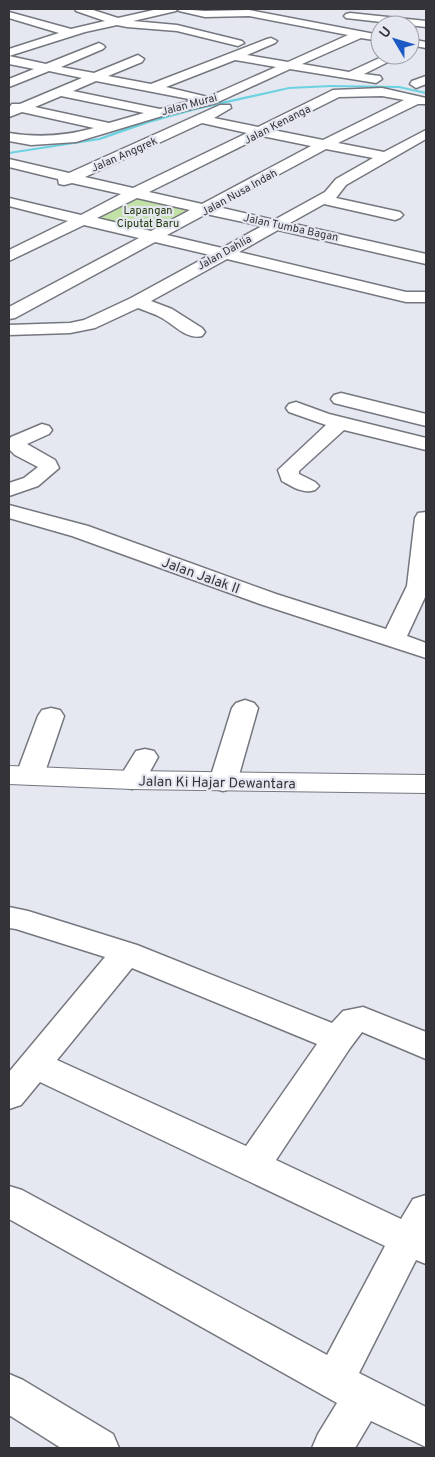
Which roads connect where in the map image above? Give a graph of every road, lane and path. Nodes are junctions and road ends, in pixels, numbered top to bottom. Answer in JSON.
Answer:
{"nodes":[{"id":1,"x":80,"y":9,"type":"edge"},
{"id":2,"x":140,"y":9,"type":"edge"},
{"id":3,"x":172,"y":9,"type":"edge"},
{"id":4,"x":184,"y":9,"type":"edge"},
{"id":5,"x":151,"y":13,"type":"junction"},
{"id":6,"x":9,"y":15,"type":"edge"},
{"id":7,"x":338,"y":15,"type":"dead end"},
{"id":8,"x":116,"y":21,"type":"junction"},
{"id":9,"x":238,"y":24,"type":"dead end"},
{"id":10,"x":426,"y":24,"type":"edge"},
{"id":11,"x":177,"y":28,"type":"junction"},
{"id":12,"x":82,"y":29,"type":"junction"},
{"id":13,"x":69,"y":32,"type":"junction"},
{"id":14,"x":360,"y":34,"type":"junction"},
{"id":15,"x":106,"y":35,"type":"dead end"},
{"id":16,"x":284,"y":35,"type":"dead end"},
{"id":17,"x":370,"y":36,"type":"edge"},
{"id":18,"x":238,"y":43,"type":"dead end"},
{"id":19,"x":99,"y":47,"type":"dead end"},
{"id":20,"x":9,"y":53,"type":"edge"},
{"id":21,"x":234,"y":56,"type":"junction"},
{"id":22,"x":138,"y":59,"type":"dead end"},
{"id":23,"x":9,"y":60,"type":"edge"},
{"id":24,"x":374,"y":65,"type":"edge"},
{"id":25,"x":292,"y":66,"type":"junction"},
{"id":26,"x":48,"y":67,"type":"junction"},
{"id":27,"x":95,"y":76,"type":"junction"},
{"id":28,"x":350,"y":76,"type":"junction"},
{"id":29,"x":9,"y":83,"type":"edge"},
{"id":30,"x":382,"y":84,"type":"junction"},
{"id":31,"x":153,"y":88,"type":"junction"},
{"id":32,"x":60,"y":92,"type":"junction"},
{"id":33,"x":211,"y":100,"type":"junction"},
{"id":34,"x":421,"y":100,"type":"edge"},
{"id":35,"x":239,"y":102,"type":"dead end"},
{"id":36,"x":13,"y":109,"type":"edge"},
{"id":37,"x":158,"y":113,"type":"junction"},
{"id":38,"x":200,"y":119,"type":"junction"},
{"id":39,"x":112,"y":128,"type":"junction"},
{"id":40,"x":262,"y":132,"type":"junction"},
{"id":41,"x":426,"y":134,"type":"edge"},
{"id":42,"x":9,"y":137,"type":"edge"},
{"id":43,"x":325,"y":144,"type":"junction"},
{"id":44,"x":408,"y":145,"type":"junction"},
{"id":45,"x":426,"y":149,"type":"edge"},
{"id":46,"x":387,"y":156,"type":"junction"},
{"id":47,"x":9,"y":163,"type":"edge"},
{"id":48,"x":69,"y":178,"type":"junction"},
{"id":49,"x":136,"y":194,"type":"junction"},
{"id":50,"x":321,"y":199,"type":"junction"},
{"id":51,"x":10,"y":204,"type":"edge"},
{"id":52,"x":206,"y":210,"type":"junction"},
{"id":53,"x":394,"y":215,"type":"dead end"},
{"id":54,"x":82,"y":220,"type":"junction"},
{"id":55,"x":277,"y":224,"type":"junction"},
{"id":56,"x":154,"y":237,"type":"junction"},
{"id":57,"x":220,"y":254,"type":"junction"},
{"id":58,"x":9,"y":256,"type":"edge"},
{"id":59,"x":426,"y":258,"type":"edge"},
{"id":60,"x":426,"y":296,"type":"edge"},
{"id":61,"x":137,"y":302,"type":"junction"},
{"id":62,"x":9,"y":314,"type":"edge"},
{"id":63,"x":9,"y":330,"type":"edge"},
{"id":64,"x":196,"y":332,"type":"dead end"},
{"id":65,"x":341,"y":399,"type":"dead end"},
{"id":66,"x":296,"y":408,"type":"dead end"},
{"id":67,"x":426,"y":420,"type":"edge"},
{"id":68,"x":340,"y":423,"type":"junction"},
{"id":69,"x":42,"y":430,"type":"dead end"},
{"id":70,"x":426,"y":444,"type":"edge"},
{"id":71,"x":9,"y":471,"type":"edge"},
{"id":72,"x":31,"y":482,"type":"junction"},
{"id":73,"x":308,"y":486,"type":"dead end"},
{"id":74,"x":9,"y":490,"type":"edge"},
{"id":75,"x":9,"y":511,"type":"edge"},
{"id":76,"x":426,"y":518,"type":"edge"},
{"id":77,"x":393,"y":639,"type":"junction"},
{"id":78,"x":426,"y":651,"type":"edge"},
{"id":79,"x":245,"y":708,"type":"dead end"},
{"id":80,"x":51,"y":716,"type":"dead end"},
{"id":81,"x":20,"y":775,"type":"edge"},
{"id":82,"x":223,"y":782,"type":"junction"},
{"id":83,"x":426,"y":784,"type":"edge"},
{"id":84,"x":9,"y":918,"type":"edge"},
{"id":85,"x":126,"y":953,"type":"junction"},
{"id":86,"x":338,"y":1039,"type":"junction"},
{"id":87,"x":426,"y":1046,"type":"edge"},
{"id":88,"x":34,"y":1064,"type":"junction"},
{"id":89,"x":9,"y":1096,"type":"edge"},
{"id":90,"x":253,"y":1165,"type":"junction"},
{"id":91,"x":9,"y":1201,"type":"edge"},
{"id":92,"x":420,"y":1232,"type":"edge"},
{"id":93,"x":349,"y":1388,"type":"junction"},
{"id":94,"x":9,"y":1393,"type":"edge"},
{"id":95,"x":426,"y":1428,"type":"edge"},
{"id":96,"x":98,"y":1448,"type":"edge"},
{"id":97,"x":333,"y":1448,"type":"edge"}],
"edges":[{"from":1,"to":8,"type":"street"},
{"from":2,"to":5,"type":"street"},
{"from":3,"to":5,"type":"street"},
{"from":4,"to":14,"type":"street"},
{"from":5,"to":8,"type":"street"},
{"from":6,"to":13,"type":"street"},
{"from":7,"to":10,"type":"street"},
{"from":8,"to":11,"type":"street"},
{"from":8,"to":12,"type":"street"},
{"from":9,"to":11,"type":"street"},
{"from":11,"to":18,"type":"street"},
{"from":12,"to":13,"type":"street"},
{"from":12,"to":15,"type":"street"},
{"from":13,"to":20,"type":"street"},
{"from":14,"to":17,"type":"street"},
{"from":14,"to":25,"type":"street","name":"Jalan Murai"},
{"from":16,"to":21,"type":"street"},
{"from":19,"to":26,"type":"street"},
{"from":21,"to":25,"type":"street"},
{"from":21,"to":31,"type":"street"},
{"from":22,"to":27,"type":"street"},
{"from":23,"to":26,"type":"street"},
{"from":24,"to":28,"type":"street"},
{"from":25,"to":28,"type":"street"},
{"from":25,"to":33,"type":"street","name":"Jalan Murai"},
{"from":26,"to":27,"type":"street"},
{"from":26,"to":29,"type":"street"},
{"from":27,"to":31,"type":"street"},
{"from":27,"to":32,"type":"street"},
{"from":28,"to":30,"type":"street"},
{"from":30,"to":34,"type":"street","name":"Jalan Kenanga"},
{"from":30,"to":40,"type":"street","name":"Jalan Kenanga"},
{"from":31,"to":33,"type":"street"},
{"from":32,"to":36,"type":"street"},
{"from":32,"to":37,"type":"street"},
{"from":33,"to":37,"type":"street","name":"Jalan Murai"},
{"from":34,"to":43,"type":"street","name":"Jalan Nusa Indah"},
{"from":35,"to":38,"type":"street","name":"Jalan Anggrek"},
{"from":36,"to":39,"type":"street"},
{"from":37,"to":39,"type":"street","name":"Jalan Murai"},
{"from":38,"to":40,"type":"street"},
{"from":38,"to":48,"type":"street","name":"Jalan Anggrek"},
{"from":39,"to":42,"type":"street","name":"Jalan Murai"},
{"from":40,"to":43,"type":"street"},
{"from":40,"to":49,"type":"street","name":"Jalan Kenanga"},
{"from":41,"to":44,"type":"street","name":"Jalan Dahlia"},
{"from":43,"to":46,"type":"street"},
{"from":43,"to":52,"type":"street","name":"Jalan Nusa Indah"},
{"from":44,"to":45,"type":"street"},
{"from":44,"to":46,"type":"street","name":"Jalan Dahlia"},
{"from":46,"to":50,"type":"street","name":"Jalan Dahlia"},
{"from":47,"to":48,"type":"street","name":"Jalan Tumba Bagan"},
{"from":48,"to":49,"type":"street","name":"Jalan Tumba Bagan"},
{"from":48,"to":51,"type":"street","name":"Jalan Anggrek"},
{"from":49,"to":52,"type":"street","name":"Jalan Tumba Bagan"},
{"from":49,"to":54,"type":"street","name":"Jalan Kenanga"},
{"from":50,"to":53,"type":"street"},
{"from":50,"to":55,"type":"street","name":"Jalan Dahlia"},
{"from":51,"to":54,"type":"street"},
{"from":52,"to":55,"type":"street","name":"Jalan Tumba Bagan"},
{"from":52,"to":56,"type":"street","name":"Jalan Nusa Indah"},
{"from":54,"to":56,"type":"street"},
{"from":54,"to":58,"type":"street","name":"Jalan Kenanga"},
{"from":55,"to":57,"type":"street","name":"Jalan Dahlia"},
{"from":55,"to":59,"type":"street","name":"Jalan Tumba Bagan"},
{"from":56,"to":57,"type":"street"},
{"from":56,"to":62,"type":"street","name":"Jalan Nusa Indah"},
{"from":57,"to":60,"type":"street"},
{"from":57,"to":61,"type":"street","name":"Jalan Dahlia"},
{"from":61,"to":63,"type":"street","name":"Jalan Dahlia"},
{"from":61,"to":64,"type":"street"},
{"from":65,"to":67,"type":"street"},
{"from":66,"to":68,"type":"street"},
{"from":68,"to":70,"type":"street"},
{"from":68,"to":73,"type":"street"},
{"from":69,"to":72,"type":"street"},
{"from":71,"to":72,"type":"street"},
{"from":72,"to":74,"type":"street"},
{"from":75,"to":77,"type":"street","name":"Jalan Jalak II"},
{"from":76,"to":77,"type":"street"},
{"from":77,"to":78,"type":"street","name":"Jalan Jalak II"},
{"from":79,"to":82,"type":"street"},
{"from":80,"to":81,"type":"street"},
{"from":81,"to":82,"type":"main road","name":"Jalan Ki Hajar Dewantara"},
{"from":82,"to":83,"type":"main road","name":"Jalan Ki Hajar Dewantara"},
{"from":84,"to":85,"type":"street"},
{"from":85,"to":86,"type":"street"},
{"from":85,"to":88,"type":"street"},
{"from":86,"to":87,"type":"street"},
{"from":86,"to":90,"type":"street"},
{"from":88,"to":89,"type":"street"},
{"from":88,"to":90,"type":"street"},
{"from":90,"to":92,"type":"street"},
{"from":91,"to":93,"type":"street"},
{"from":92,"to":93,"type":"street"},
{"from":93,"to":95,"type":"street"},
{"from":93,"to":97,"type":"street"},
{"from":94,"to":96,"type":"street"}]}
